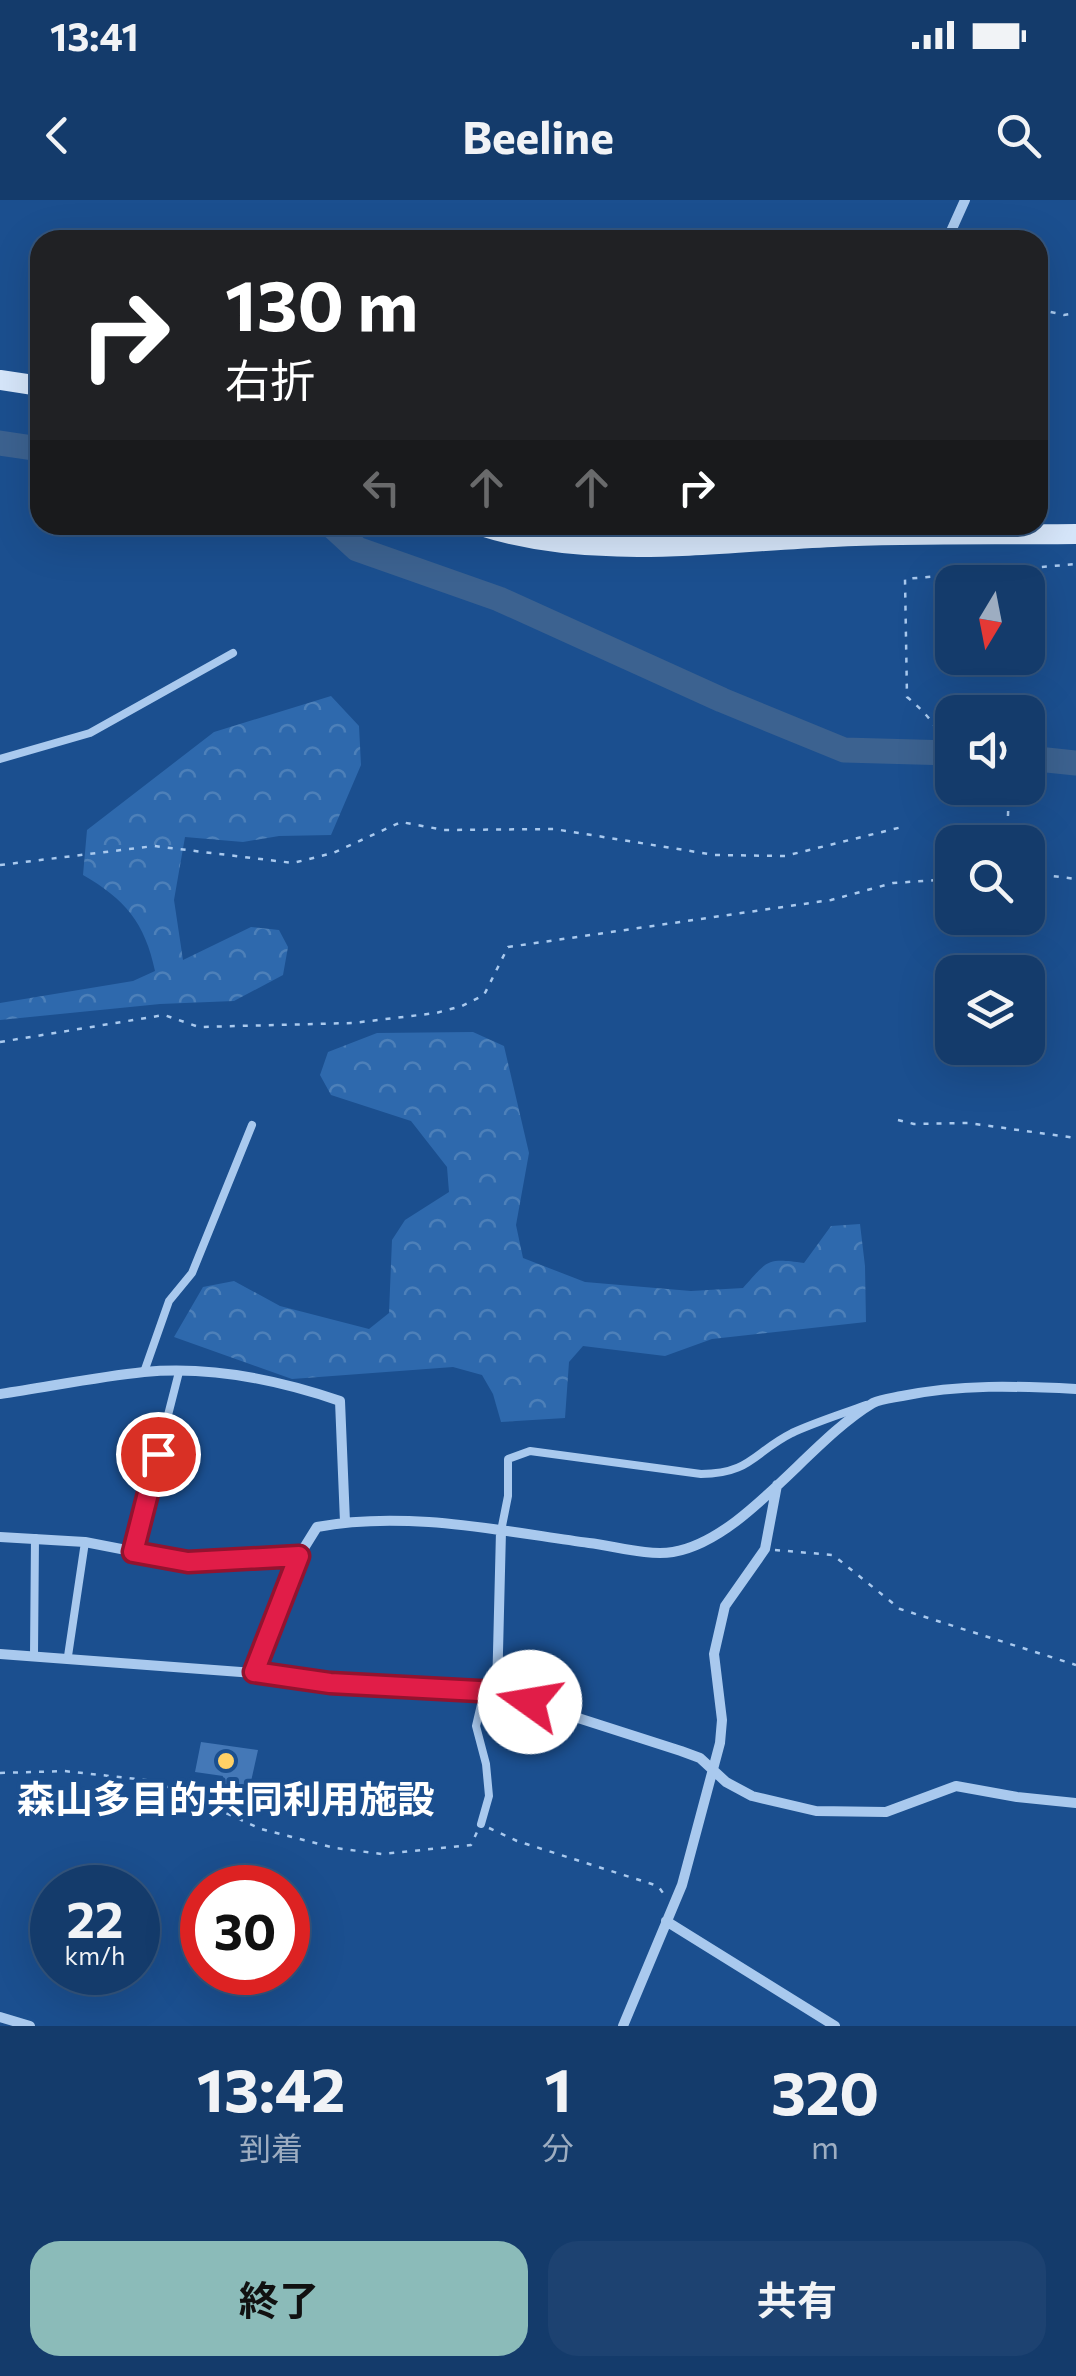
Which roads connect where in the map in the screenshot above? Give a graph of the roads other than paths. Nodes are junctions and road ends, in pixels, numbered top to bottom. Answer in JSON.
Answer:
{"nodes":[{"id":1,"x":965,"y":200,"type":"edge"},
{"id":2,"x":952,"y":230,"type":"edge"},
{"id":3,"x":0,"y":380,"type":"edge"},
{"id":4,"x":30,"y":384,"type":"edge"},
{"id":5,"x":1048,"y":534,"type":"edge"},
{"id":6,"x":1076,"y":534,"type":"edge"},
{"id":7,"x":510,"y":535,"type":"edge"},
{"id":8,"x":960,"y":535,"type":"edge"},
{"id":9,"x":233,"y":652,"type":"dead end"},
{"id":10,"x":0,"y":758,"type":"edge"},
{"id":11,"x":252,"y":1126,"type":"dead end"},
{"id":12,"x":144,"y":1372,"type":"junction"},
{"id":13,"x":178,"y":1372,"type":"junction"},
{"id":14,"x":1076,"y":1389,"type":"edge"},
{"id":15,"x":0,"y":1394,"type":"edge"},
{"id":16,"x":875,"y":1401,"type":"junction"},
{"id":17,"x":778,"y":1483,"type":"junction"},
{"id":18,"x":345,"y":1522,"type":"junction"},
{"id":19,"x":501,"y":1532,"type":"junction"},
{"id":20,"x":0,"y":1537,"type":"edge"},
{"id":21,"x":35,"y":1538,"type":"junction"},
{"id":22,"x":85,"y":1542,"type":"junction"},
{"id":23,"x":133,"y":1552,"type":"junction"},
{"id":24,"x":299,"y":1556,"type":"junction"},
{"id":25,"x":0,"y":1654,"type":"edge"},
{"id":26,"x":34,"y":1654,"type":"junction"},
{"id":27,"x":68,"y":1656,"type":"junction"},
{"id":28,"x":254,"y":1672,"type":"junction"},
{"id":29,"x":497,"y":1692,"type":"junction"},
{"id":30,"x":715,"y":1772,"type":"junction"},
{"id":31,"x":1076,"y":1803,"type":"edge"},
{"id":32,"x":481,"y":1824,"type":"road end"},
{"id":33,"x":666,"y":1922,"type":"junction"},
{"id":34,"x":0,"y":2018,"type":"edge"},
{"id":35,"x":30,"y":2026,"type":"edge"},
{"id":36,"x":622,"y":2026,"type":"edge"},
{"id":37,"x":835,"y":2026,"type":"edge"}],
"edges":[{"from":1,"to":2,"type":"street"},
{"from":3,"to":4,"type":"main road"},
{"from":5,"to":6,"type":"main road"},
{"from":7,"to":8,"type":"main road"},
{"from":9,"to":10,"type":"lane"},
{"from":11,"to":12,"type":"lane"},
{"from":12,"to":13,"type":"street"},
{"from":12,"to":15,"type":"street"},
{"from":13,"to":18,"type":"street"},
{"from":13,"to":23,"type":"lane"},
{"from":14,"to":16,"type":"street"},
{"from":16,"to":17,"type":"street"},
{"from":16,"to":19,"type":"lane"},
{"from":17,"to":19,"type":"street"},
{"from":17,"to":30,"type":"street"},
{"from":18,"to":19,"type":"street"},
{"from":18,"to":24,"type":"street"},
{"from":19,"to":29,"type":"street"},
{"from":20,"to":21,"type":"street"},
{"from":21,"to":22,"type":"street"},
{"from":21,"to":26,"type":"lane"},
{"from":22,"to":23,"type":"street"},
{"from":22,"to":27,"type":"lane"},
{"from":23,"to":24,"type":"street"},
{"from":24,"to":28,"type":"street"},
{"from":25,"to":26,"type":"street"},
{"from":26,"to":27,"type":"street"},
{"from":27,"to":28,"type":"street"},
{"from":28,"to":29,"type":"street"},
{"from":29,"to":30,"type":"street"},
{"from":29,"to":32,"type":"lane"},
{"from":30,"to":31,"type":"street"},
{"from":30,"to":33,"type":"street"},
{"from":33,"to":36,"type":"street"},
{"from":33,"to":37,"type":"street"},
{"from":34,"to":35,"type":"street"}]}
